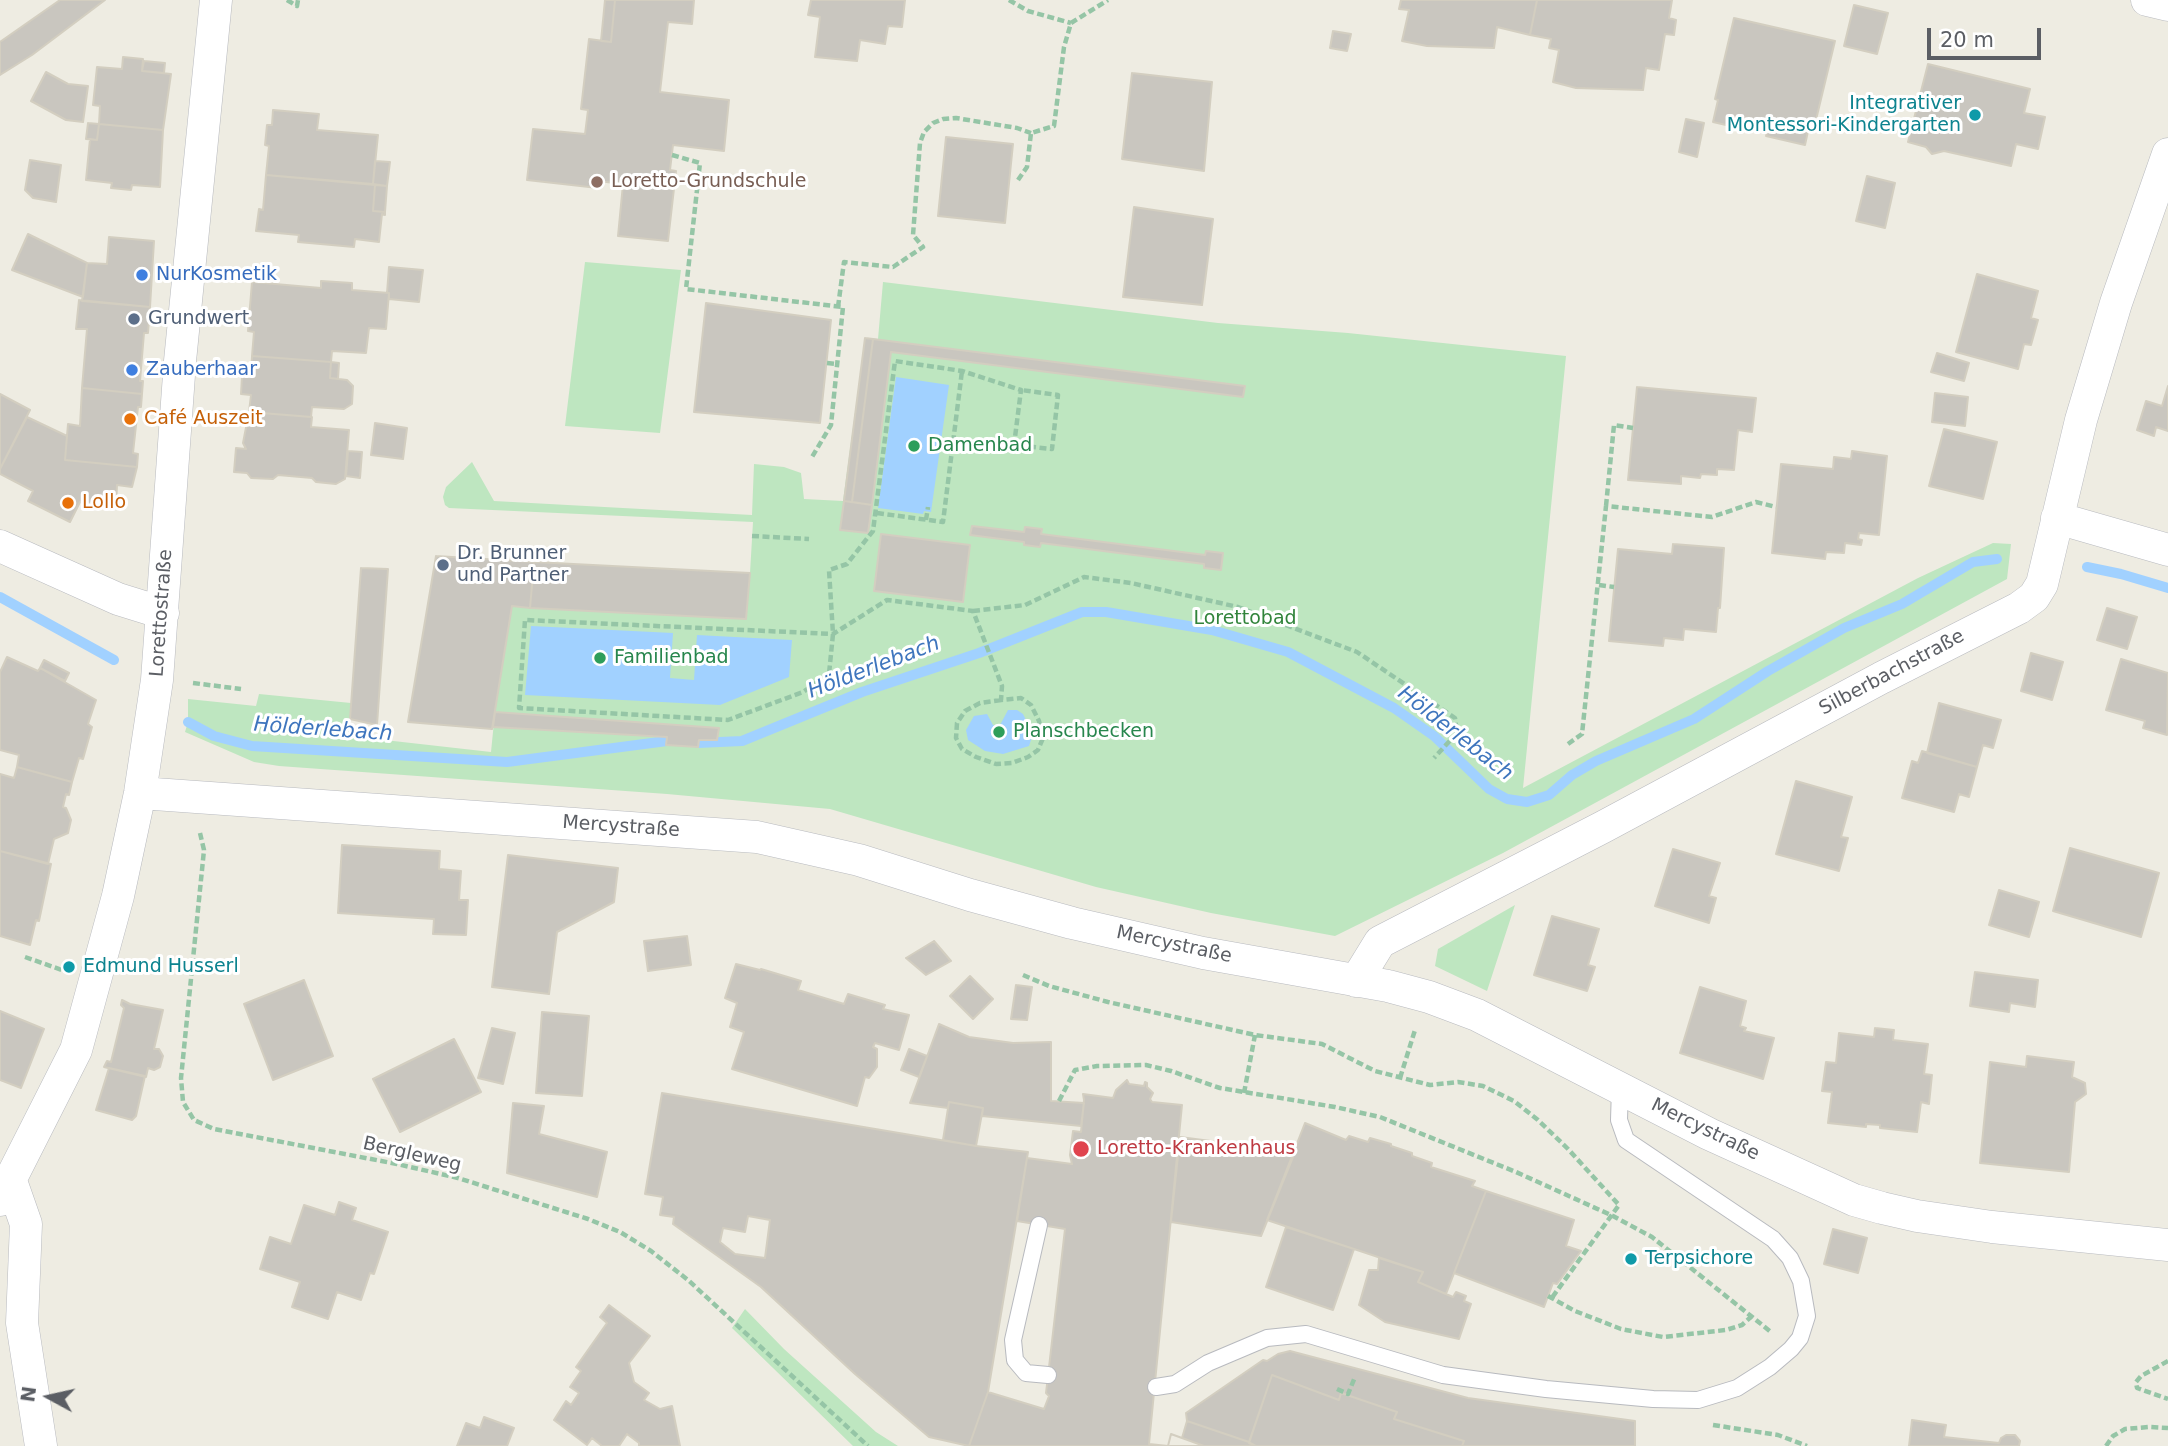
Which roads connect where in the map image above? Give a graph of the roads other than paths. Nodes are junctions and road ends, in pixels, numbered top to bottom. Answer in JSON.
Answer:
{"nodes":[{"id":1,"x":216,"y":0,"type":"edge"},
{"id":2,"x":2147,"y":0,"type":"edge"},
{"id":3,"x":2168,"y":5,"type":"edge"},
{"id":4,"x":2168,"y":154,"type":"edge"},
{"id":5,"x":2055,"y":530,"type":"junction"},
{"id":6,"x":0,"y":546,"type":"edge"},
{"id":7,"x":2168,"y":550,"type":"edge"},
{"id":8,"x":163,"y":613,"type":"junction"},
{"id":9,"x":140,"y":793,"type":"junction"},
{"id":10,"x":1356,"y":981,"type":"junction"},
{"id":11,"x":1620,"y":1088,"type":"junction"},
{"id":12,"x":5,"y":1190,"type":"edge"},
{"id":13,"x":1039,"y":1225,"type":"dead end"},
{"id":14,"x":2168,"y":1245,"type":"edge"},
{"id":15,"x":1048,"y":1374,"type":"dead end"},
{"id":16,"x":1156,"y":1387,"type":"dead end"},
{"id":17,"x":41,"y":1446,"type":"edge"}],
"edges":[{"from":1,"to":8,"type":"street","name":"Lorettostraße"},
{"from":2,"to":3,"type":"street"},
{"from":4,"to":5,"type":"street","name":"Silberbachstraße"},
{"from":5,"to":7,"type":"street"},
{"from":5,"to":10,"type":"street","name":"Silberbachstraße"},
{"from":6,"to":8,"type":"street"},
{"from":8,"to":9,"type":"street","name":"Lorettostraße"},
{"from":9,"to":10,"type":"street","name":"Mercystraße"},
{"from":9,"to":12,"type":"street","name":"Lorettostraße"},
{"from":10,"to":11,"type":"street","name":"Mercystraße"},
{"from":11,"to":14,"type":"street","name":"Mercystraße"},
{"from":11,"to":16,"type":"lane"},
{"from":12,"to":17,"type":"street"},
{"from":13,"to":15,"type":"lane"}]}
